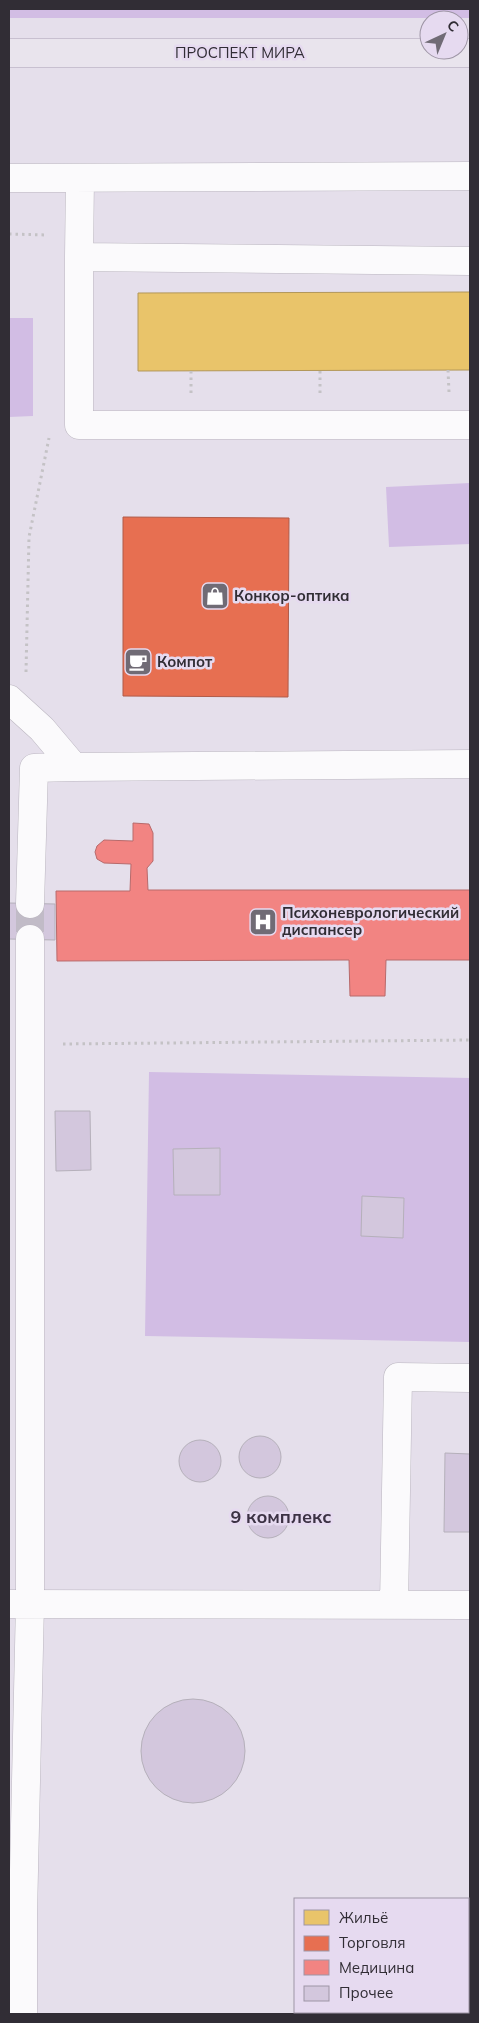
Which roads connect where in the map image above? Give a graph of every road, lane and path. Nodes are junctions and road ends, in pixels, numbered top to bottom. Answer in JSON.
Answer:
{"nodes":[{"id":1,"x":9,"y":53,"type":"edge"},
{"id":2,"x":470,"y":53,"type":"edge"},
{"id":3,"x":470,"y":176,"type":"edge"},
{"id":4,"x":9,"y":178,"type":"edge"},
{"id":5,"x":80,"y":178,"type":"junction"},
{"id":6,"x":80,"y":257,"type":"junction"},
{"id":7,"x":470,"y":261,"type":"edge"},
{"id":8,"x":470,"y":425,"type":"edge"},
{"id":9,"x":49,"y":435,"type":"dead end"},
{"id":10,"x":17,"y":706,"type":"edge"},
{"id":11,"x":470,"y":764,"type":"edge"},
{"id":12,"x":74,"y":767,"type":"junction"},
{"id":13,"x":30,"y":904,"type":"tunnel mouth"},
{"id":14,"x":30,"y":939,"type":"tunnel mouth"},
{"id":15,"x":470,"y":1040,"type":"edge"},
{"id":16,"x":30,"y":1045,"type":"junction"},
{"id":17,"x":470,"y":1378,"type":"edge"},
{"id":18,"x":20,"y":1455,"type":"edge"},
{"id":19,"x":19,"y":1604,"type":"edge"},
{"id":20,"x":394,"y":1605,"type":"junction"},
{"id":21,"x":470,"y":1605,"type":"edge"},
{"id":22,"x":16,"y":1914,"type":"edge"},
{"id":23,"x":23,"y":2014,"type":"edge"}],
"edges":[{"from":1,"to":2,"type":"main road","name":"ПРОСПЕКТ МИРА"},
{"from":3,"to":5,"type":"street"},
{"from":4,"to":5,"type":"street"},
{"from":5,"to":6,"type":"street"},
{"from":6,"to":7,"type":"street"},
{"from":6,"to":8,"type":"street"},
{"from":9,"to":10,"type":"path"},
{"from":10,"to":12,"type":"street"},
{"from":11,"to":12,"type":"street"},
{"from":12,"to":13,"type":"street"},
{"from":14,"to":16,"type":"street"},
{"from":15,"to":16,"type":"path"},
{"from":16,"to":18,"type":"street"},
{"from":17,"to":20,"type":"street"},
{"from":18,"to":19,"type":"street"},
{"from":19,"to":20,"type":"street"},
{"from":19,"to":22,"type":"street"},
{"from":20,"to":21,"type":"street"},
{"from":22,"to":23,"type":"street"}]}
